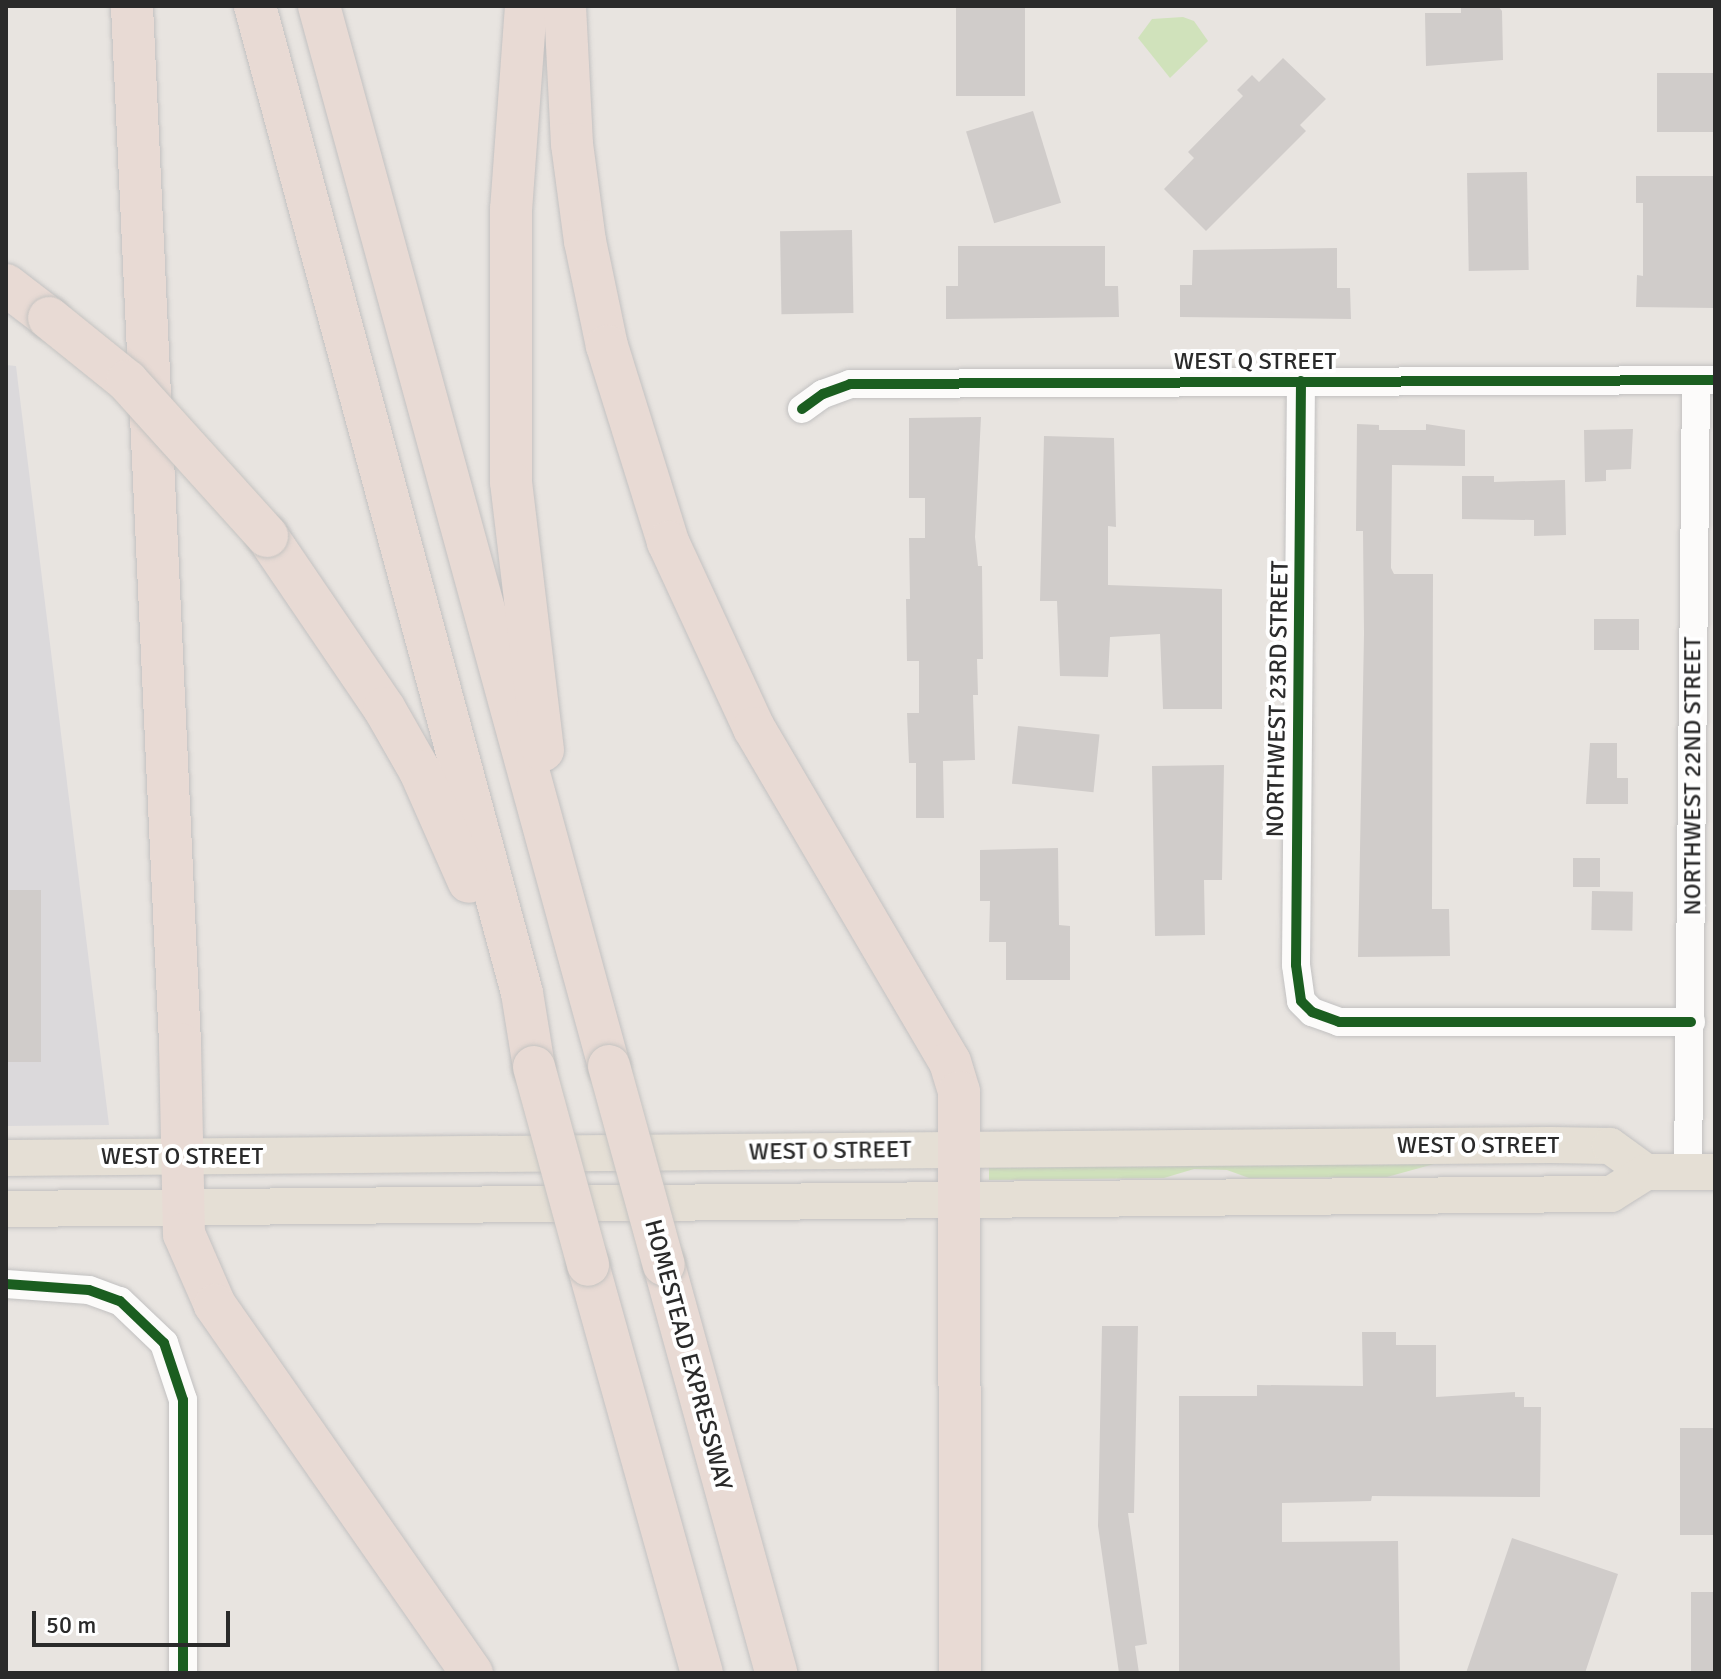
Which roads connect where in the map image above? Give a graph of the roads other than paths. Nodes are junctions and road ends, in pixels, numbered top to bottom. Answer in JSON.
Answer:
{"nodes":[{"id":1,"x":132,"y":6,"type":"edge"},
{"id":2,"x":255,"y":6,"type":"edge"},
{"id":3,"x":319,"y":6,"type":"edge"},
{"id":4,"x":526,"y":6,"type":"edge"},
{"id":5,"x":565,"y":6,"type":"edge"},
{"id":6,"x":6,"y":285,"type":"edge"},
{"id":7,"x":1706,"y":380,"type":"edge"},
{"id":8,"x":1301,"y":381,"type":"junction"},
{"id":9,"x":802,"y":409,"type":"dead end"},
{"id":10,"x":1691,"y":1022,"type":"junction"},
{"id":11,"x":605,"y":1052,"type":"junction"},
{"id":12,"x":534,"y":1067,"type":"junction"},
{"id":13,"x":959,"y":1149,"type":"junction"},
{"id":14,"x":181,"y":1157,"type":"junction"},
{"id":15,"x":6,"y":1158,"type":"edge"},
{"id":16,"x":1646,"y":1172,"type":"junction"},
{"id":17,"x":1701,"y":1172,"type":"edge"},
{"id":18,"x":959,"y":1200,"type":"junction"},
{"id":19,"x":182,"y":1207,"type":"junction"},
{"id":20,"x":6,"y":1209,"type":"edge"},
{"id":21,"x":6,"y":1284,"type":"edge"},
{"id":22,"x":183,"y":1673,"type":"edge"},
{"id":23,"x":472,"y":1673,"type":"edge"},
{"id":24,"x":702,"y":1673,"type":"edge"},
{"id":25,"x":776,"y":1673,"type":"edge"},
{"id":26,"x":960,"y":1673,"type":"edge"}],
"edges":[{"from":1,"to":14,"type":"highway"},
{"from":2,"to":12,"type":"highway"},
{"from":3,"to":11,"type":"highway"},
{"from":4,"to":11,"type":"highway"},
{"from":5,"to":13,"type":"highway"},
{"from":6,"to":12,"type":"highway","bridge":true},
{"from":7,"to":8,"type":"street","name":"WEST Q STREET"},
{"from":7,"to":10,"type":"street","name":"NORTHWEST 22ND STREET"},
{"from":8,"to":9,"type":"street","name":"WEST Q STREET"},
{"from":8,"to":10,"type":"street","name":"NORTHWEST 23RD STREET"},
{"from":10,"to":17,"type":"street","name":"NORTHWEST 22ND STREET"},
{"from":11,"to":25,"type":"highway","name":"HOMESTEAD EXPRESSWAY","bridge":true},
{"from":12,"to":24,"type":"highway","bridge":true},
{"from":13,"to":14,"type":"main road","name":"WEST O STREET"},
{"from":13,"to":16,"type":"main road","name":"WEST O STREET"},
{"from":13,"to":18,"type":"highway"},
{"from":14,"to":15,"type":"main road","name":"WEST O STREET"},
{"from":14,"to":19,"type":"highway"},
{"from":16,"to":17,"type":"main road"},
{"from":16,"to":18,"type":"main road","name":"WEST O STREET"},
{"from":18,"to":19,"type":"main road","name":"WEST O STREET"},
{"from":18,"to":26,"type":"highway"},
{"from":19,"to":20,"type":"main road","name":"WEST O STREET"},
{"from":19,"to":23,"type":"highway"},
{"from":21,"to":22,"type":"street"}]}
